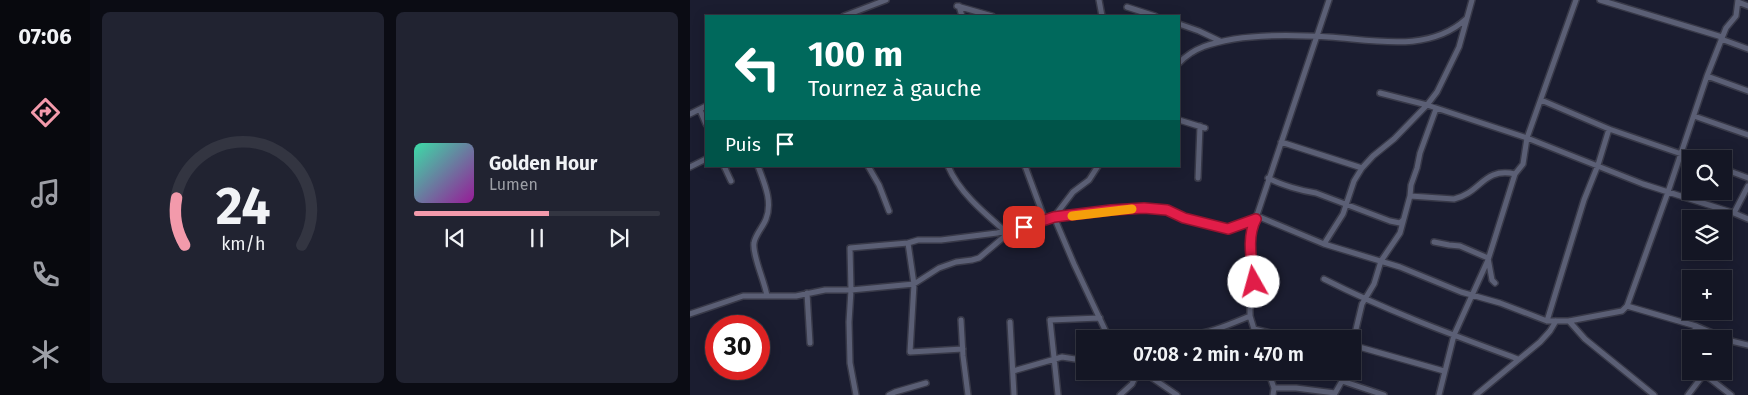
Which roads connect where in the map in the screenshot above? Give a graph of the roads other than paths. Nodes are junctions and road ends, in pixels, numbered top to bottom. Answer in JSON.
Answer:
{"nodes":[{"id":1,"x":886,"y":0,"type":"edge"},
{"id":2,"x":1099,"y":0,"type":"edge"},
{"id":3,"x":1329,"y":0,"type":"edge"},
{"id":4,"x":1472,"y":0,"type":"edge"},
{"id":5,"x":1576,"y":0,"type":"edge"},
{"id":6,"x":1600,"y":0,"type":"edge"},
{"id":7,"x":1738,"y":1,"type":"edge"},
{"id":8,"x":1748,"y":6,"type":"edge"},
{"id":9,"x":1127,"y":7,"type":"dead end"},
{"id":10,"x":847,"y":15,"type":"edge"},
{"id":11,"x":962,"y":15,"type":"edge"},
{"id":12,"x":989,"y":15,"type":"edge"},
{"id":13,"x":1102,"y":15,"type":"edge"},
{"id":14,"x":1152,"y":15,"type":"edge"},
{"id":15,"x":1466,"y":19,"type":"junction"},
{"id":16,"x":1180,"y":24,"type":"edge"},
{"id":17,"x":1317,"y":37,"type":"junction"},
{"id":18,"x":1721,"y":38,"type":"junction"},
{"id":19,"x":1221,"y":42,"type":"junction"},
{"id":20,"x":1748,"y":50,"type":"edge"},
{"id":21,"x":1180,"y":62,"type":"edge"},
{"id":22,"x":1706,"y":76,"type":"junction"},
{"id":23,"x":1748,"y":91,"type":"edge"},
{"id":24,"x":1380,"y":93,"type":"dead end"},
{"id":25,"x":1541,"y":100,"type":"junction"},
{"id":26,"x":1427,"y":106,"type":"junction"},
{"id":27,"x":705,"y":107,"type":"edge"},
{"id":28,"x":1436,"y":109,"type":"junction"},
{"id":29,"x":700,"y":110,"type":"junction"},
{"id":30,"x":690,"y":114,"type":"edge"},
{"id":31,"x":1694,"y":116,"type":"junction"},
{"id":32,"x":1180,"y":120,"type":"edge"},
{"id":33,"x":705,"y":122,"type":"edge"},
{"id":34,"x":1609,"y":129,"type":"junction"},
{"id":35,"x":1748,"y":135,"type":"edge"},
{"id":36,"x":1527,"y":138,"type":"junction"},
{"id":37,"x":1281,"y":142,"type":"junction"},
{"id":38,"x":1681,"y":153,"type":"junction"},
{"id":39,"x":705,"y":160,"type":"edge"},
{"id":40,"x":1598,"y":165,"type":"junction"},
{"id":41,"x":690,"y":167,"type":"edge"},
{"id":42,"x":724,"y":167,"type":"edge"},
{"id":43,"x":758,"y":167,"type":"edge"},
{"id":44,"x":869,"y":167,"type":"edge"},
{"id":45,"x":948,"y":167,"type":"edge"},
{"id":46,"x":1025,"y":167,"type":"edge"},
{"id":47,"x":1093,"y":167,"type":"edge"},
{"id":48,"x":1098,"y":167,"type":"edge"},
{"id":49,"x":1362,"y":168,"type":"junction"},
{"id":50,"x":1732,"y":172,"type":"edge"},
{"id":51,"x":1094,"y":174,"type":"junction"},
{"id":52,"x":1515,"y":174,"type":"junction"},
{"id":53,"x":1198,"y":178,"type":"dead end"},
{"id":54,"x":1268,"y":178,"type":"junction"},
{"id":55,"x":1748,"y":178,"type":"edge"},
{"id":56,"x":731,"y":181,"type":"dead end"},
{"id":57,"x":1748,"y":186,"type":"edge"},
{"id":58,"x":1668,"y":192,"type":"junction"},
{"id":59,"x":1410,"y":196,"type":"junction"},
{"id":60,"x":1347,"y":205,"type":"junction"},
{"id":61,"x":889,"y":211,"type":"dead end"},
{"id":62,"x":1734,"y":213,"type":"junction"},
{"id":63,"x":1054,"y":217,"type":"junction"},
{"id":64,"x":1257,"y":218,"type":"junction"},
{"id":65,"x":1748,"y":219,"type":"edge"},
{"id":66,"x":1045,"y":220,"type":"junction"},
{"id":67,"x":1403,"y":220,"type":"junction"},
{"id":68,"x":1012,"y":229,"type":"junction"},
{"id":69,"x":1005,"y":231,"type":"junction"},
{"id":70,"x":1434,"y":242,"type":"dead end"},
{"id":71,"x":908,"y":244,"type":"junction"},
{"id":72,"x":1324,"y":244,"type":"junction"},
{"id":73,"x":1488,"y":258,"type":"junction"},
{"id":74,"x":1381,"y":261,"type":"junction"},
{"id":75,"x":1324,"y":280,"type":"dead end"},
{"id":76,"x":1495,"y":283,"type":"dead end"},
{"id":77,"x":914,"y":284,"type":"junction"},
{"id":78,"x":851,"y":290,"type":"junction"},
{"id":79,"x":807,"y":293,"type":"junction"},
{"id":80,"x":1471,"y":295,"type":"junction"},
{"id":81,"x":767,"y":296,"type":"junction"},
{"id":82,"x":1365,"y":298,"type":"junction"},
{"id":83,"x":1627,"y":306,"type":"junction"},
{"id":84,"x":690,"y":314,"type":"edge"},
{"id":85,"x":1250,"y":316,"type":"junction"},
{"id":86,"x":1100,"y":318,"type":"junction"},
{"id":87,"x":961,"y":320,"type":"dead end"},
{"id":88,"x":1547,"y":321,"type":"junction"},
{"id":89,"x":1556,"y":321,"type":"junction"},
{"id":90,"x":1569,"y":321,"type":"junction"},
{"id":91,"x":1010,"y":322,"type":"dead end"},
{"id":92,"x":1696,"y":326,"type":"junction"},
{"id":93,"x":1105,"y":330,"type":"edge"},
{"id":94,"x":1217,"y":330,"type":"edge"},
{"id":95,"x":1254,"y":330,"type":"edge"},
{"id":96,"x":1356,"y":330,"type":"edge"},
{"id":97,"x":1695,"y":330,"type":"edge"},
{"id":98,"x":1454,"y":336,"type":"junction"},
{"id":99,"x":810,"y":343,"type":"dead end"},
{"id":100,"x":1748,"y":345,"type":"edge"},
{"id":101,"x":1361,"y":347,"type":"edge"},
{"id":102,"x":962,"y":349,"type":"junction"},
{"id":103,"x":1055,"y":359,"type":"junction"},
{"id":104,"x":1076,"y":359,"type":"edge"},
{"id":105,"x":1518,"y":359,"type":"junction"},
{"id":106,"x":1013,"y":371,"type":"junction"},
{"id":107,"x":1444,"y":371,"type":"junction"},
{"id":108,"x":1134,"y":380,"type":"edge"},
{"id":109,"x":1155,"y":380,"type":"edge"},
{"id":110,"x":1271,"y":380,"type":"edge"},
{"id":111,"x":1698,"y":380,"type":"edge"},
{"id":112,"x":1713,"y":380,"type":"edge"},
{"id":113,"x":1342,"y":381,"type":"joint"},
{"id":114,"x":926,"y":383,"type":"dead end"},
{"id":115,"x":1274,"y":388,"type":"junction"},
{"id":116,"x":1334,"y":394,"type":"edge"},
{"id":117,"x":856,"y":395,"type":"edge"},
{"id":118,"x":889,"y":395,"type":"edge"},
{"id":119,"x":968,"y":395,"type":"edge"},
{"id":120,"x":1014,"y":395,"type":"edge"},
{"id":121,"x":1058,"y":395,"type":"edge"},
{"id":122,"x":1120,"y":395,"type":"edge"},
{"id":123,"x":1177,"y":395,"type":"edge"},
{"id":124,"x":1273,"y":395,"type":"edge"},
{"id":125,"x":1384,"y":395,"type":"edge"},
{"id":126,"x":1439,"y":395,"type":"edge"},
{"id":127,"x":1476,"y":395,"type":"edge"},
{"id":128,"x":1654,"y":395,"type":"edge"},
{"id":129,"x":1688,"y":395,"type":"edge"},
{"id":130,"x":1731,"y":395,"type":"edge"}],
"edges":[{"from":1,"to":10,"type":"street"},
{"from":2,"to":13,"type":"street"},
{"from":3,"to":17,"type":"street"},
{"from":4,"to":15,"type":"street"},
{"from":5,"to":25,"type":"street"},
{"from":6,"to":18,"type":"street"},
{"from":7,"to":8,"type":"street"},
{"from":7,"to":18,"type":"street"},
{"from":9,"to":14,"type":"street"},
{"from":11,"to":12,"type":"street"},
{"from":15,"to":17,"type":"street"},
{"from":15,"to":26,"type":"street"},
{"from":16,"to":19,"type":"street"},
{"from":17,"to":19,"type":"street"},
{"from":17,"to":37,"type":"street"},
{"from":18,"to":20,"type":"street"},
{"from":18,"to":22,"type":"street"},
{"from":19,"to":21,"type":"street"},
{"from":22,"to":23,"type":"street"},
{"from":22,"to":31,"type":"street"},
{"from":24,"to":26,"type":"street"},
{"from":25,"to":34,"type":"street"},
{"from":25,"to":36,"type":"street"},
{"from":26,"to":28,"type":"street"},
{"from":26,"to":49,"type":"street"},
{"from":27,"to":29,"type":"street"},
{"from":28,"to":36,"type":"street"},
{"from":28,"to":59,"type":"street"},
{"from":29,"to":30,"type":"street"},
{"from":29,"to":33,"type":"street"},
{"from":31,"to":35,"type":"street"},
{"from":31,"to":38,"type":"street"},
{"from":32,"to":53,"type":"street"},
{"from":34,"to":38,"type":"street"},
{"from":34,"to":40,"type":"street"},
{"from":36,"to":40,"type":"street"},
{"from":36,"to":52,"type":"street"},
{"from":37,"to":49,"type":"street"},
{"from":37,"to":54,"type":"street"},
{"from":38,"to":58,"type":"street"},
{"from":39,"to":41,"type":"street"},
{"from":40,"to":58,"type":"street"},
{"from":40,"to":88,"type":"street"},
{"from":42,"to":56,"type":"street"},
{"from":43,"to":81,"type":"street"},
{"from":44,"to":61,"type":"street"},
{"from":45,"to":69,"type":"street"},
{"from":46,"to":66,"type":"street"},
{"from":47,"to":51,"type":"street"},
{"from":48,"to":51,"type":"street"},
{"from":49,"to":60,"type":"street"},
{"from":50,"to":55,"type":"street"},
{"from":51,"to":63,"type":"street"},
{"from":52,"to":59,"type":"street"},
{"from":52,"to":73,"type":"street"},
{"from":54,"to":60,"type":"street"},
{"from":54,"to":64,"type":"street"},
{"from":57,"to":62,"type":"street"},
{"from":58,"to":62,"type":"street"},
{"from":58,"to":83,"type":"street"},
{"from":59,"to":67,"type":"street"},
{"from":60,"to":67,"type":"street"},
{"from":60,"to":72,"type":"street"},
{"from":62,"to":65,"type":"street"},
{"from":63,"to":64,"type":"street"},
{"from":63,"to":66,"type":"street"},
{"from":63,"to":86,"type":"street"},
{"from":64,"to":72,"type":"street"},
{"from":64,"to":85,"type":"street"},
{"from":66,"to":68,"type":"street"},
{"from":67,"to":74,"type":"street"},
{"from":68,"to":69,"type":"street"},
{"from":68,"to":77,"type":"street"},
{"from":69,"to":71,"type":"street"},
{"from":70,"to":73,"type":"street"},
{"from":71,"to":77,"type":"street"},
{"from":71,"to":78,"type":"street"},
{"from":72,"to":74,"type":"street"},
{"from":73,"to":76,"type":"street"},
{"from":73,"to":80,"type":"street"},
{"from":74,"to":80,"type":"street"},
{"from":74,"to":82,"type":"street"},
{"from":75,"to":82,"type":"street"},
{"from":77,"to":78,"type":"street"},
{"from":77,"to":102,"type":"street"},
{"from":78,"to":79,"type":"street"},
{"from":78,"to":117,"type":"street"},
{"from":79,"to":81,"type":"street"},
{"from":79,"to":99,"type":"street"},
{"from":80,"to":88,"type":"street"},
{"from":80,"to":98,"type":"street"},
{"from":81,"to":84,"type":"street"},
{"from":82,"to":96,"type":"street"},
{"from":82,"to":98,"type":"street"},
{"from":83,"to":90,"type":"street"},
{"from":83,"to":92,"type":"street"},
{"from":85,"to":94,"type":"street"},
{"from":85,"to":95,"type":"street"},
{"from":86,"to":93,"type":"street"},
{"from":86,"to":103,"type":"street"},
{"from":87,"to":102,"type":"street"},
{"from":88,"to":89,"type":"street"},
{"from":89,"to":90,"type":"street"},
{"from":89,"to":105,"type":"street"},
{"from":90,"to":128,"type":"street"},
{"from":91,"to":106,"type":"street"},
{"from":92,"to":97,"type":"street"},
{"from":92,"to":100,"type":"street"},
{"from":98,"to":105,"type":"street"},
{"from":98,"to":107,"type":"street"},
{"from":101,"to":107,"type":"street"},
{"from":102,"to":119,"type":"street"},
{"from":103,"to":104,"type":"street"},
{"from":103,"to":106,"type":"street"},
{"from":103,"to":121,"type":"street"},
{"from":105,"to":127,"type":"street"},
{"from":106,"to":120,"type":"street"},
{"from":107,"to":126,"type":"street"},
{"from":108,"to":122,"type":"street"},
{"from":109,"to":123,"type":"street"},
{"from":110,"to":115,"type":"street"},
{"from":111,"to":129,"type":"street"},
{"from":112,"to":130,"type":"street"},
{"from":113,"to":116,"type":"street"},
{"from":113,"to":125,"type":"street"},
{"from":114,"to":118,"type":"street"},
{"from":115,"to":116,"type":"street"},
{"from":115,"to":124,"type":"street"}]}
